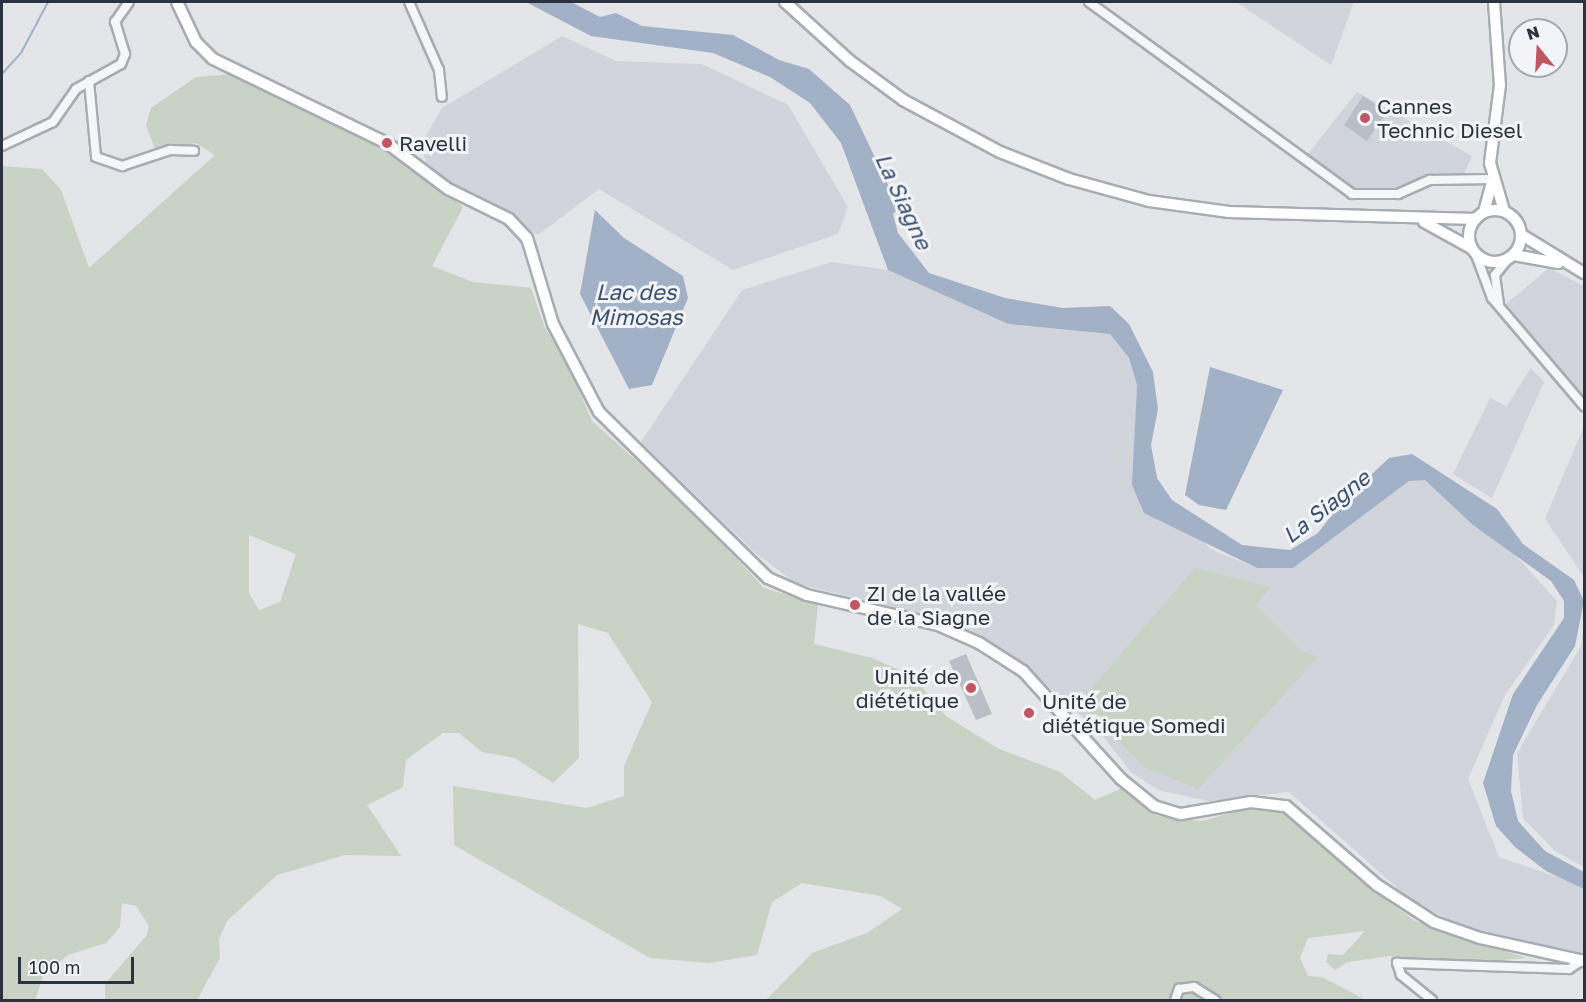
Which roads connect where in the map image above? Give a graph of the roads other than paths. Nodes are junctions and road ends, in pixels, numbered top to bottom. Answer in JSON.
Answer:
{"nodes":[{"id":1,"x":129,"y":2,"type":"edge"},
{"id":2,"x":177,"y":2,"type":"edge"},
{"id":3,"x":409,"y":2,"type":"edge"},
{"id":4,"x":785,"y":2,"type":"edge"},
{"id":5,"x":1089,"y":2,"type":"edge"},
{"id":6,"x":1494,"y":2,"type":"edge"},
{"id":7,"x":89,"y":81,"type":"junction"},
{"id":8,"x":442,"y":97,"type":"dead end"},
{"id":9,"x":2,"y":146,"type":"edge"},
{"id":10,"x":194,"y":151,"type":"dead end"},
{"id":11,"x":1492,"y":179,"type":"junction"},
{"id":12,"x":1504,"y":211,"type":"junction"},
{"id":13,"x":1480,"y":215,"type":"junction"},
{"id":14,"x":1407,"y":218,"type":"junction"},
{"id":15,"x":1522,"y":235,"type":"junction"},
{"id":16,"x":1474,"y":251,"type":"junction"},
{"id":17,"x":1511,"y":258,"type":"junction"},
{"id":18,"x":1584,"y":273,"type":"edge"},
{"id":19,"x":1499,"y":306,"type":"junction"},
{"id":20,"x":1584,"y":406,"type":"edge"},
{"id":21,"x":1584,"y":961,"type":"edge"},
{"id":22,"x":1175,"y":1000,"type":"edge"},
{"id":23,"x":1215,"y":1000,"type":"edge"},
{"id":24,"x":1432,"y":1000,"type":"edge"}],
"edges":[{"from":1,"to":7,"type":"street"},
{"from":2,"to":21,"type":"main road"},
{"from":3,"to":8,"type":"street"},
{"from":4,"to":14,"type":"main road"},
{"from":5,"to":11,"type":"street"},
{"from":6,"to":11,"type":"main road"},
{"from":7,"to":9,"type":"street"},
{"from":7,"to":10,"type":"street"},
{"from":11,"to":12,"type":"main road"},
{"from":11,"to":13,"type":"main road"},
{"from":12,"to":13,"type":"main road"},
{"from":12,"to":15,"type":"main road"},
{"from":13,"to":14,"type":"main road"},
{"from":13,"to":16,"type":"main road"},
{"from":14,"to":16,"type":"main road"},
{"from":15,"to":17,"type":"main road"},
{"from":15,"to":18,"type":"main road"},
{"from":16,"to":17,"type":"main road"},
{"from":16,"to":19,"type":"street"},
{"from":17,"to":18,"type":"main road"},
{"from":17,"to":19,"type":"street"},
{"from":19,"to":20,"type":"street"},
{"from":21,"to":24,"type":"street"},
{"from":22,"to":23,"type":"street"}]}
